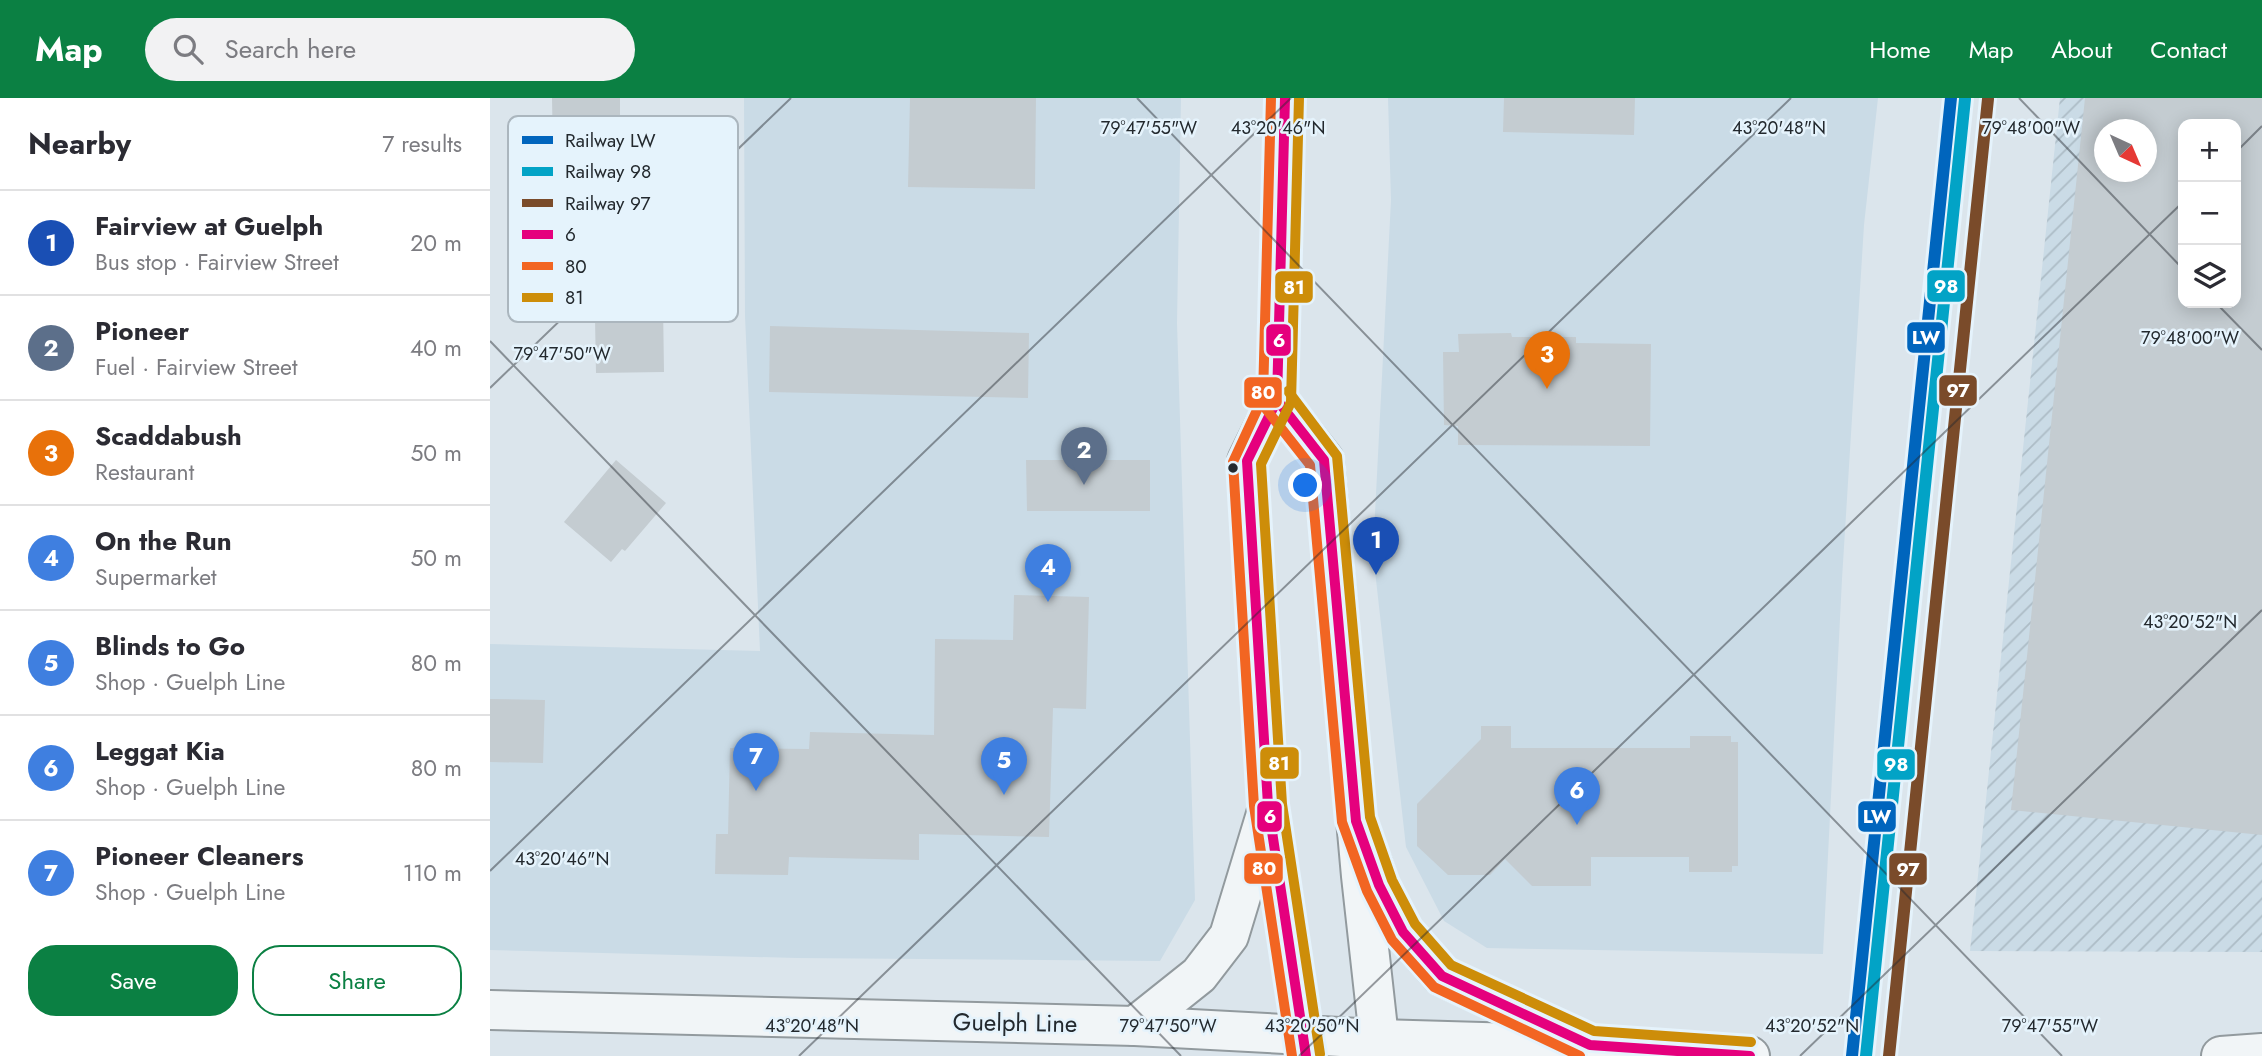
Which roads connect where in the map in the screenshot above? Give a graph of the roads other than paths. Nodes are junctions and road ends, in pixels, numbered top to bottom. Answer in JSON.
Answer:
{"nodes":[{"id":1,"x":1285,"y":98,"type":"edge"},
{"id":2,"x":1277,"y":400,"type":"junction"},
{"id":3,"x":1268,"y":805,"type":"junction"},
{"id":4,"x":1356,"y":821,"type":"junction"},
{"id":5,"x":490,"y":1010,"type":"edge"},
{"id":6,"x":1135,"y":1026,"type":"junction"},
{"id":7,"x":1305,"y":1044,"type":"edge"},
{"id":8,"x":1590,"y":1045,"type":"junction"},
{"id":9,"x":1380,"y":1047,"type":"edge"},
{"id":10,"x":2262,"y":1053,"type":"edge"},
{"id":11,"x":1750,"y":1056,"type":"edge"},
{"id":12,"x":2221,"y":1056,"type":"edge"}],
"edges":[{"from":1,"to":2,"type":"main road"},
{"from":2,"to":3,"type":"main road"},
{"from":2,"to":4,"type":"main road"},
{"from":3,"to":6,"type":"main road"},
{"from":3,"to":7,"type":"main road"},
{"from":4,"to":8,"type":"main road"},
{"from":4,"to":9,"type":"main road"},
{"from":5,"to":6,"type":"main road","name":"Guelph Line"},
{"from":6,"to":7,"type":"main road","name":"Guelph Line"},
{"from":7,"to":9,"type":"main road","name":"Guelph Line"},
{"from":8,"to":9,"type":"main road","name":"Guelph Line"},
{"from":8,"to":11,"type":"main road","name":"Guelph Line"},
{"from":10,"to":12,"type":"main road"}]}
